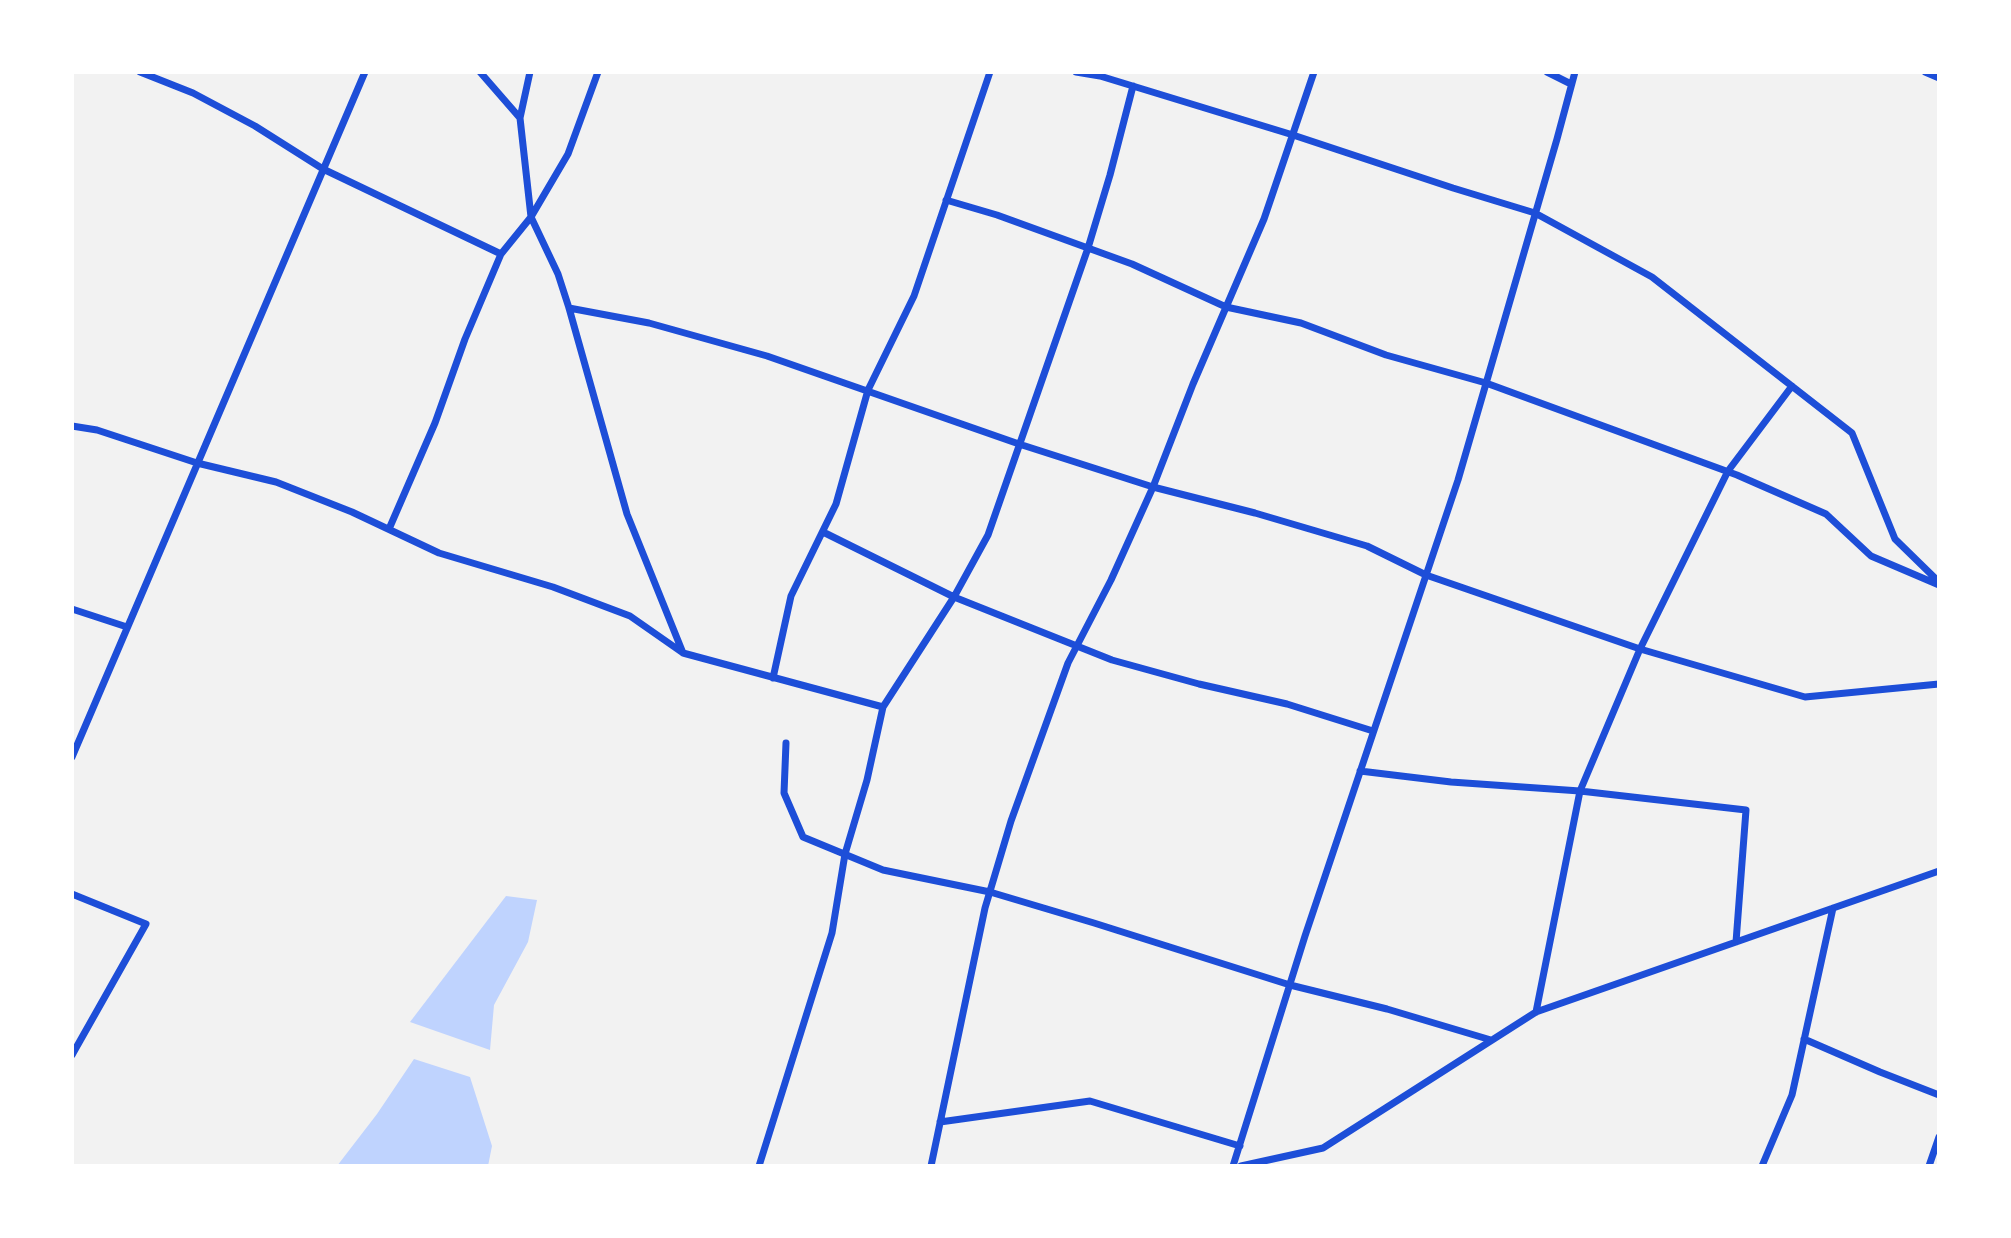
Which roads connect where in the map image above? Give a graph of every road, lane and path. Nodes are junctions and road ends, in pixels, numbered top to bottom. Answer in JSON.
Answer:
{"nodes":[{"id":1,"x":140,"y":72,"type":"edge"},
{"id":2,"x":365,"y":72,"type":"edge"},
{"id":3,"x":480,"y":72,"type":"edge"},
{"id":4,"x":530,"y":72,"type":"edge"},
{"id":5,"x":598,"y":72,"type":"edge"},
{"id":6,"x":990,"y":72,"type":"edge"},
{"id":7,"x":1076,"y":72,"type":"edge"},
{"id":8,"x":1314,"y":72,"type":"edge"},
{"id":9,"x":1546,"y":72,"type":"edge"},
{"id":10,"x":1574,"y":72,"type":"edge"},
{"id":11,"x":1926,"y":72,"type":"edge"},
{"id":12,"x":1939,"y":78,"type":"edge"},
{"id":13,"x":1571,"y":84,"type":"junction"},
{"id":14,"x":1133,"y":86,"type":"junction"},
{"id":15,"x":520,"y":118,"type":"junction"},
{"id":16,"x":1293,"y":135,"type":"junction"},
{"id":17,"x":323,"y":169,"type":"junction"},
{"id":18,"x":946,"y":200,"type":"junction"},
{"id":19,"x":1535,"y":213,"type":"junction"},
{"id":20,"x":531,"y":217,"type":"junction"},
{"id":21,"x":1088,"y":248,"type":"junction"},
{"id":22,"x":501,"y":254,"type":"junction"},
{"id":23,"x":1226,"y":307,"type":"junction"},
{"id":24,"x":569,"y":308,"type":"junction"},
{"id":25,"x":1486,"y":383,"type":"junction"},
{"id":26,"x":1792,"y":386,"type":"junction"},
{"id":27,"x":868,"y":390,"type":"junction"},
{"id":28,"x":72,"y":426,"type":"edge"},
{"id":29,"x":1019,"y":443,"type":"junction"},
{"id":30,"x":197,"y":463,"type":"junction"},
{"id":31,"x":1728,"y":471,"type":"junction"},
{"id":32,"x":1153,"y":487,"type":"junction"},
{"id":33,"x":389,"y":529,"type":"junction"},
{"id":34,"x":823,"y":532,"type":"junction"},
{"id":35,"x":1426,"y":575,"type":"junction"},
{"id":36,"x":1939,"y":584,"type":"edge"},
{"id":37,"x":954,"y":597,"type":"junction"},
{"id":38,"x":72,"y":609,"type":"edge"},
{"id":39,"x":127,"y":627,"type":"junction"},
{"id":40,"x":1077,"y":647,"type":"junction"},
{"id":41,"x":1640,"y":649,"type":"junction"},
{"id":42,"x":683,"y":653,"type":"junction"},
{"id":43,"x":773,"y":678,"type":"junction"},
{"id":44,"x":1939,"y":684,"type":"edge"},
{"id":45,"x":883,"y":707,"type":"junction"},
{"id":46,"x":1373,"y":731,"type":"junction"},
{"id":47,"x":786,"y":743,"type":"dead end"},
{"id":48,"x":72,"y":757,"type":"edge"},
{"id":49,"x":1360,"y":771,"type":"junction"},
{"id":50,"x":1580,"y":791,"type":"junction"},
{"id":51,"x":845,"y":854,"type":"junction"},
{"id":52,"x":1939,"y":871,"type":"edge"},
{"id":53,"x":989,"y":892,"type":"junction"},
{"id":54,"x":72,"y":894,"type":"edge"},
{"id":55,"x":1833,"y":908,"type":"junction"},
{"id":56,"x":1736,"y":942,"type":"junction"},
{"id":57,"x":1290,"y":985,"type":"junction"},
{"id":58,"x":1536,"y":1012,"type":"junction"},
{"id":59,"x":1804,"y":1039,"type":"junction"},
{"id":60,"x":1492,"y":1040,"type":"junction"},
{"id":61,"x":72,"y":1055,"type":"edge"},
{"id":62,"x":1939,"y":1095,"type":"edge"},
{"id":63,"x":940,"y":1122,"type":"junction"},
{"id":64,"x":1939,"y":1137,"type":"edge"},
{"id":65,"x":1240,"y":1146,"type":"junction"},
{"id":66,"x":759,"y":1166,"type":"edge"},
{"id":67,"x":931,"y":1166,"type":"edge"},
{"id":68,"x":1233,"y":1166,"type":"edge"},
{"id":69,"x":1241,"y":1166,"type":"edge"},
{"id":70,"x":1762,"y":1166,"type":"edge"},
{"id":71,"x":1929,"y":1166,"type":"edge"}],
"edges":[{"from":1,"to":17,"type":"street"},
{"from":2,"to":17,"type":"street"},
{"from":3,"to":15,"type":"street"},
{"from":4,"to":15,"type":"street"},
{"from":5,"to":20,"type":"street"},
{"from":6,"to":18,"type":"street"},
{"from":7,"to":14,"type":"street"},
{"from":8,"to":16,"type":"street"},
{"from":9,"to":13,"type":"street"},
{"from":10,"to":13,"type":"street"},
{"from":11,"to":12,"type":"street"},
{"from":13,"to":19,"type":"street"},
{"from":14,"to":16,"type":"street"},
{"from":14,"to":21,"type":"street"},
{"from":15,"to":20,"type":"street"},
{"from":16,"to":19,"type":"street"},
{"from":16,"to":23,"type":"street"},
{"from":17,"to":22,"type":"street"},
{"from":17,"to":30,"type":"street"},
{"from":18,"to":21,"type":"street"},
{"from":18,"to":27,"type":"street"},
{"from":19,"to":25,"type":"street"},
{"from":19,"to":26,"type":"street"},
{"from":20,"to":22,"type":"street"},
{"from":20,"to":24,"type":"street"},
{"from":21,"to":23,"type":"street"},
{"from":21,"to":29,"type":"street"},
{"from":22,"to":33,"type":"street"},
{"from":23,"to":25,"type":"street"},
{"from":23,"to":32,"type":"street"},
{"from":24,"to":27,"type":"street"},
{"from":24,"to":42,"type":"street"},
{"from":25,"to":31,"type":"street"},
{"from":25,"to":35,"type":"street"},
{"from":26,"to":31,"type":"street"},
{"from":26,"to":36,"type":"street"},
{"from":27,"to":29,"type":"street"},
{"from":27,"to":34,"type":"street"},
{"from":28,"to":30,"type":"street"},
{"from":29,"to":32,"type":"street"},
{"from":29,"to":37,"type":"street"},
{"from":30,"to":33,"type":"street"},
{"from":30,"to":39,"type":"street"},
{"from":31,"to":36,"type":"street"},
{"from":31,"to":41,"type":"street"},
{"from":32,"to":35,"type":"street"},
{"from":32,"to":40,"type":"street"},
{"from":33,"to":42,"type":"street"},
{"from":34,"to":37,"type":"street"},
{"from":34,"to":43,"type":"street"},
{"from":35,"to":41,"type":"street"},
{"from":35,"to":46,"type":"street"},
{"from":37,"to":40,"type":"street"},
{"from":37,"to":45,"type":"street"},
{"from":38,"to":39,"type":"street"},
{"from":39,"to":48,"type":"street"},
{"from":40,"to":46,"type":"street"},
{"from":40,"to":53,"type":"street"},
{"from":41,"to":44,"type":"street"},
{"from":41,"to":50,"type":"street"},
{"from":42,"to":43,"type":"street"},
{"from":43,"to":45,"type":"street"},
{"from":45,"to":51,"type":"street"},
{"from":46,"to":49,"type":"street"},
{"from":47,"to":51,"type":"street"},
{"from":49,"to":50,"type":"street"},
{"from":49,"to":57,"type":"street"},
{"from":50,"to":56,"type":"street"},
{"from":50,"to":58,"type":"street"},
{"from":51,"to":53,"type":"street"},
{"from":51,"to":66,"type":"street"},
{"from":52,"to":55,"type":"street"},
{"from":53,"to":57,"type":"street"},
{"from":53,"to":63,"type":"street"},
{"from":54,"to":61,"type":"street"},
{"from":55,"to":56,"type":"street"},
{"from":55,"to":59,"type":"street"},
{"from":56,"to":58,"type":"street"},
{"from":57,"to":60,"type":"street"},
{"from":57,"to":65,"type":"street"},
{"from":58,"to":60,"type":"street"},
{"from":59,"to":62,"type":"street"},
{"from":59,"to":70,"type":"street"},
{"from":60,"to":69,"type":"street"},
{"from":63,"to":65,"type":"street"},
{"from":63,"to":67,"type":"street"},
{"from":64,"to":71,"type":"street"},
{"from":65,"to":68,"type":"street"}]}
